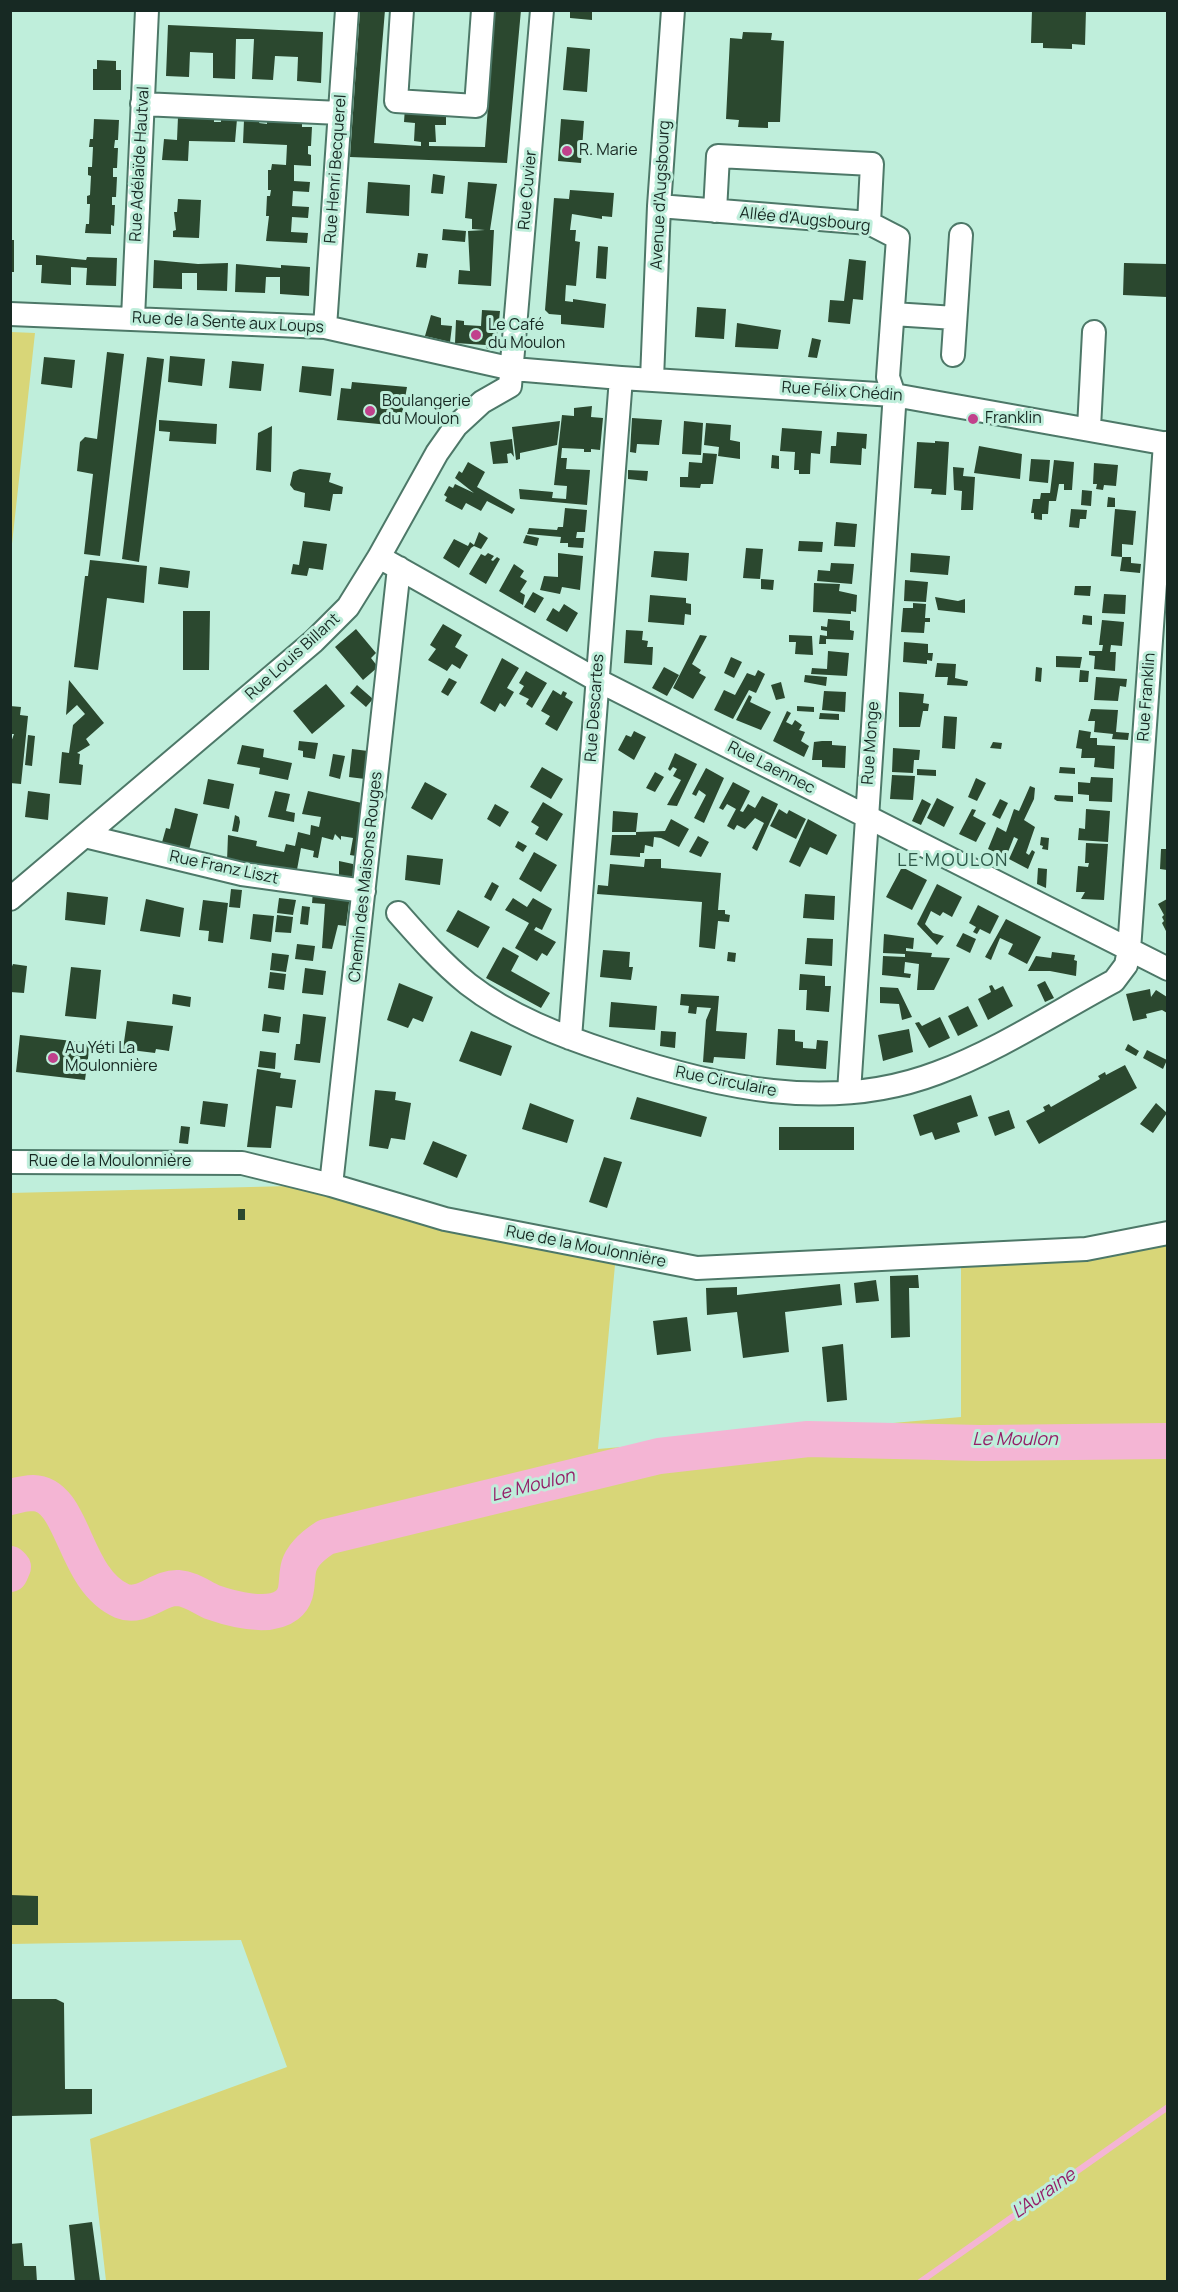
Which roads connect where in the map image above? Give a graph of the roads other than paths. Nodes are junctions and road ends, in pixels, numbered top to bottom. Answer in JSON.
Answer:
{"nodes":[{"id":1,"x":147,"y":10,"type":"edge"},
{"id":2,"x":347,"y":10,"type":"edge"},
{"id":3,"x":402,"y":10,"type":"edge"},
{"id":4,"x":483,"y":10,"type":"edge"},
{"id":5,"x":542,"y":10,"type":"edge"},
{"id":6,"x":673,"y":10,"type":"edge"},
{"id":7,"x":142,"y":104,"type":"junction"},
{"id":8,"x":340,"y":113,"type":"junction"},
{"id":9,"x":659,"y":206,"type":"junction"},
{"id":10,"x":715,"y":211,"type":"junction"},
{"id":11,"x":869,"y":224,"type":"junction"},
{"id":12,"x":961,"y":235,"type":"dead end"},
{"id":13,"x":10,"y":314,"type":"edge"},
{"id":14,"x":892,"y":314,"type":"junction"},
{"id":15,"x":133,"y":318,"type":"junction"},
{"id":16,"x":955,"y":318,"type":"junction"},
{"id":17,"x":325,"y":327,"type":"junction"},
{"id":18,"x":1094,"y":332,"type":"dead end"},
{"id":19,"x":953,"y":355,"type":"dead end"},
{"id":20,"x":513,"y":369,"type":"junction"},
{"id":21,"x":621,"y":378,"type":"junction"},
{"id":22,"x":652,"y":379,"type":"junction"},
{"id":23,"x":894,"y":395,"type":"junction"},
{"id":24,"x":1089,"y":428,"type":"junction"},
{"id":25,"x":1166,"y":444,"type":"edge"},
{"id":26,"x":389,"y":563,"type":"junction"},
{"id":27,"x":597,"y":680,"type":"junction"},
{"id":28,"x":866,"y":816,"type":"junction"},
{"id":29,"x":85,"y":836,"type":"junction"},
{"id":30,"x":364,"y":891,"type":"junction"},
{"id":31,"x":10,"y":899,"type":"edge"},
{"id":32,"x":398,"y":913,"type":"dead end"},
{"id":33,"x":1129,"y":950,"type":"junction"},
{"id":34,"x":1167,"y":969,"type":"edge"},
{"id":35,"x":570,"y":1038,"type":"junction"},
{"id":36,"x":849,"y":1092,"type":"junction"},
{"id":37,"x":10,"y":1162,"type":"edge"},
{"id":38,"x":331,"y":1185,"type":"junction"},
{"id":39,"x":1167,"y":1233,"type":"edge"}],
"edges":[{"from":1,"to":7,"type":"street","name":"Rue Adélaïde Hautval"},
{"from":2,"to":8,"type":"street","name":"Rue Henri Becquerel"},
{"from":3,"to":4,"type":"street"},
{"from":5,"to":20,"type":"street","name":"Rue Cuvier"},
{"from":6,"to":9,"type":"street","name":"Avenue d'Augsbourg"},
{"from":7,"to":8,"type":"street"},
{"from":7,"to":15,"type":"street","name":"Rue Adélaïde Hautval"},
{"from":8,"to":17,"type":"street","name":"Rue Henri Becquerel"},
{"from":9,"to":10,"type":"street","name":"Allée d'Augsbourg"},
{"from":9,"to":22,"type":"street","name":"Avenue d'Augsbourg"},
{"from":10,"to":11,"type":"street","name":"Allée d'Augsbourg"},
{"from":10,"to":11,"type":"street"},
{"from":11,"to":14,"type":"street","name":"Allée d'Augsbourg"},
{"from":12,"to":16,"type":"street"},
{"from":13,"to":15,"type":"street","name":"Rue de la Sente aux Loups"},
{"from":14,"to":16,"type":"street"},
{"from":14,"to":23,"type":"street","name":"Allée d'Augsbourg"},
{"from":15,"to":17,"type":"street","name":"Rue de la Sente aux Loups"},
{"from":16,"to":19,"type":"street"},
{"from":17,"to":20,"type":"street","name":"Rue de la Sente aux Loups"},
{"from":18,"to":24,"type":"street"},
{"from":20,"to":21,"type":"street","name":"Rue Félix Chédin"},
{"from":20,"to":26,"type":"street","name":"Rue Louis Billant"},
{"from":21,"to":22,"type":"street","name":"Rue Félix Chédin"},
{"from":21,"to":27,"type":"street","name":"Rue Descartes"},
{"from":22,"to":23,"type":"street","name":"Rue Félix Chédin"},
{"from":23,"to":24,"type":"street","name":"Rue Félix Chédin"},
{"from":23,"to":28,"type":"street","name":"Rue Monge"},
{"from":24,"to":25,"type":"street","name":"Rue Félix Chédin"},
{"from":25,"to":33,"type":"street","name":"Rue Franklin"},
{"from":26,"to":27,"type":"street","name":"Rue Laennec"},
{"from":26,"to":29,"type":"street","name":"Rue Louis Billant"},
{"from":26,"to":30,"type":"street","name":"Chemin des Maisons Rouges"},
{"from":27,"to":28,"type":"street","name":"Rue Laennec"},
{"from":27,"to":35,"type":"street","name":"Rue Descartes"},
{"from":28,"to":33,"type":"street","name":"Rue Laennec"},
{"from":28,"to":36,"type":"street","name":"Rue Monge"},
{"from":29,"to":30,"type":"street","name":"Rue Franz Liszt"},
{"from":29,"to":31,"type":"street","name":"Rue Louis Billant"},
{"from":30,"to":38,"type":"street","name":"Chemin des Maisons Rouges"},
{"from":32,"to":35,"type":"street","name":"Rue Circulaire"},
{"from":33,"to":34,"type":"street","name":"Rue Laennec"},
{"from":33,"to":36,"type":"street","name":"Rue Circulaire"},
{"from":35,"to":36,"type":"street","name":"Rue Circulaire"},
{"from":37,"to":38,"type":"street","name":"Rue de la Moulonnière"},
{"from":38,"to":39,"type":"street","name":"Rue de la Moulonnière"}]}
